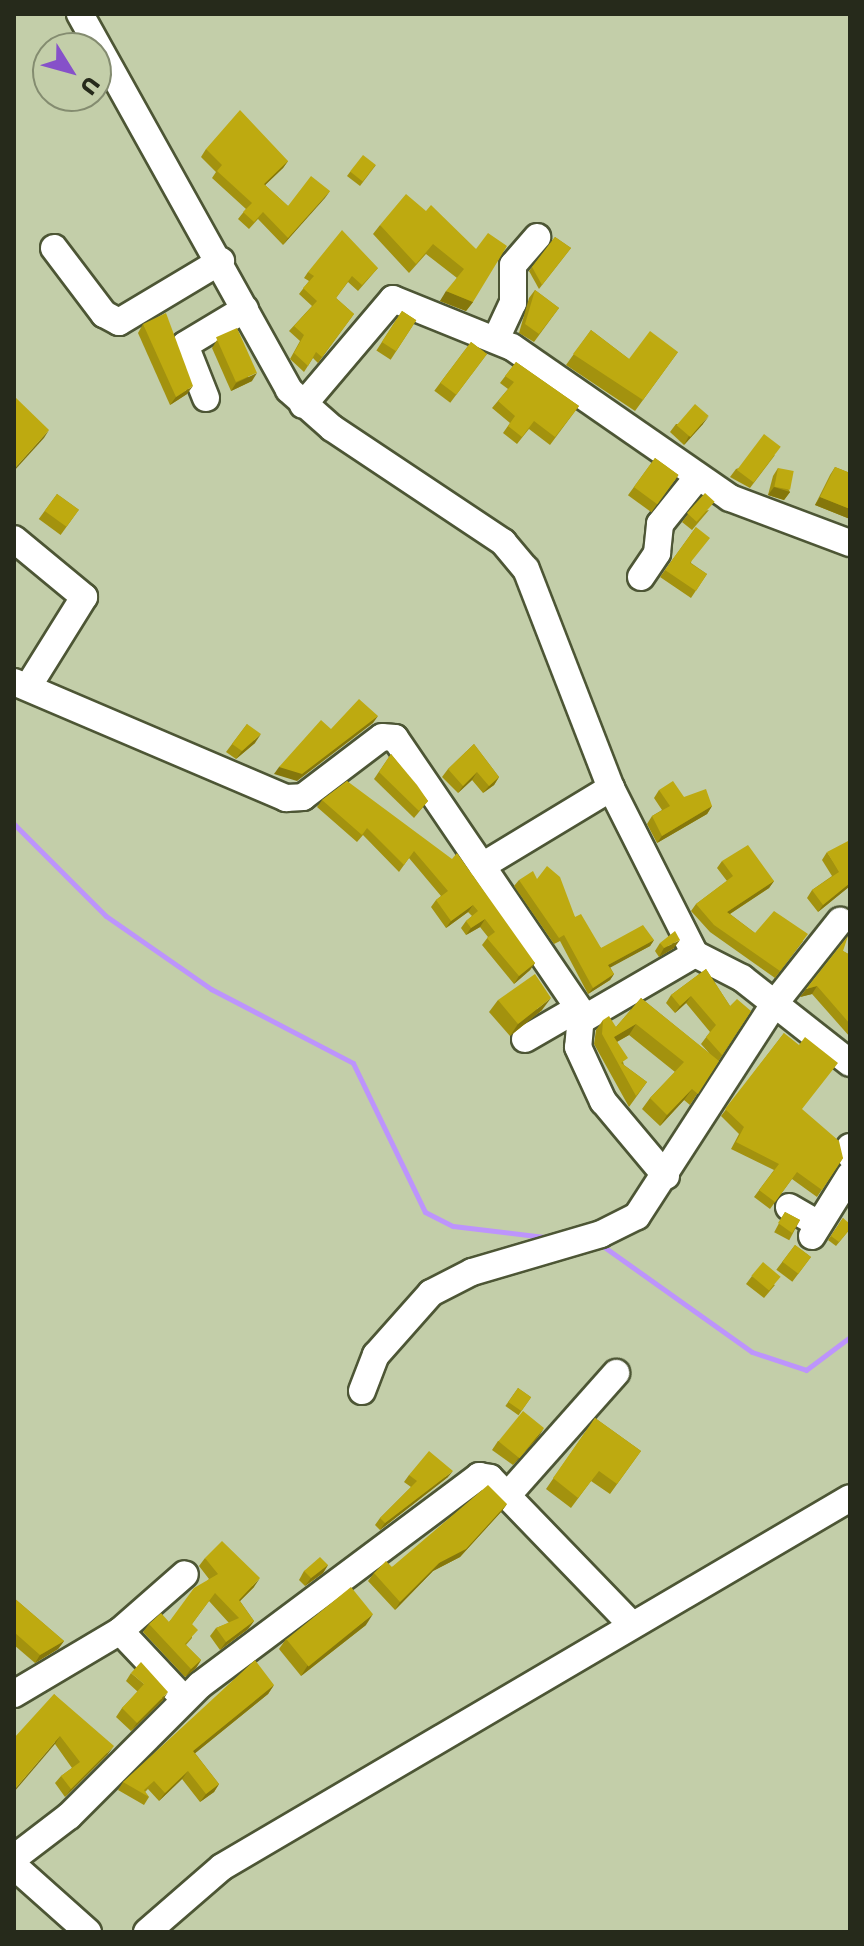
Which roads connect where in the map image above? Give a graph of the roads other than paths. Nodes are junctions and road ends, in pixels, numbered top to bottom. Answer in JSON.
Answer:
{"nodes":[{"id":1,"x":80,"y":14,"type":"edge"},
{"id":2,"x":537,"y":237,"type":"dead end"},
{"id":3,"x":54,"y":248,"type":"dead end"},
{"id":4,"x":221,"y":261,"type":"junction"},
{"id":5,"x":245,"y":309,"type":"junction"},
{"id":6,"x":496,"y":339,"type":"junction"},
{"id":7,"x":206,"y":398,"type":"dead end"},
{"id":8,"x":303,"y":405,"type":"junction"},
{"id":9,"x":697,"y":478,"type":"junction"},
{"id":10,"x":14,"y":539,"type":"edge"},
{"id":11,"x":850,"y":543,"type":"edge"},
{"id":12,"x":641,"y":577,"type":"dead end"},
{"id":13,"x":21,"y":685,"type":"edge"},
{"id":14,"x":611,"y":788,"type":"junction"},
{"id":15,"x":482,"y":866,"type":"junction"},
{"id":16,"x":840,"y":921,"type":"dead end"},
{"id":17,"x":695,"y":954,"type":"junction"},
{"id":18,"x":775,"y":1003,"type":"junction"},
{"id":19,"x":578,"y":1013,"type":"junction"},
{"id":20,"x":525,"y":1039,"type":"dead end"},
{"id":21,"x":850,"y":1063,"type":"edge"},
{"id":22,"x":850,"y":1147,"type":"edge"},
{"id":23,"x":850,"y":1155,"type":"edge"},
{"id":24,"x":850,"y":1175,"type":"edge"},
{"id":25,"x":666,"y":1176,"type":"junction"},
{"id":26,"x":789,"y":1207,"type":"dead end"},
{"id":27,"x":616,"y":1373,"type":"dead end"},
{"id":28,"x":362,"y":1391,"type":"dead end"},
{"id":29,"x":506,"y":1497,"type":"junction"},
{"id":30,"x":850,"y":1498,"type":"edge"},
{"id":31,"x":185,"y":1574,"type":"dead end"},
{"id":32,"x":629,"y":1622,"type":"junction"},
{"id":33,"x":120,"y":1631,"type":"junction"},
{"id":34,"x":14,"y":1694,"type":"edge"},
{"id":35,"x":184,"y":1699,"type":"junction"},
{"id":36,"x":14,"y":1858,"type":"edge"},
{"id":37,"x":14,"y":1866,"type":"edge"},
{"id":38,"x":88,"y":1932,"type":"edge"},
{"id":39,"x":147,"y":1932,"type":"edge"}],
"edges":[{"from":1,"to":4,"type":"street"},
{"from":2,"to":6,"type":"street"},
{"from":3,"to":4,"type":"street"},
{"from":4,"to":5,"type":"street"},
{"from":5,"to":7,"type":"street"},
{"from":5,"to":8,"type":"street"},
{"from":6,"to":8,"type":"street"},
{"from":6,"to":9,"type":"street"},
{"from":8,"to":14,"type":"street"},
{"from":9,"to":11,"type":"street"},
{"from":9,"to":12,"type":"street"},
{"from":10,"to":13,"type":"street"},
{"from":13,"to":15,"type":"street"},
{"from":14,"to":15,"type":"street"},
{"from":14,"to":17,"type":"street"},
{"from":15,"to":19,"type":"street"},
{"from":16,"to":18,"type":"street"},
{"from":17,"to":18,"type":"street"},
{"from":17,"to":19,"type":"street"},
{"from":18,"to":21,"type":"street"},
{"from":18,"to":25,"type":"street"},
{"from":19,"to":20,"type":"street"},
{"from":19,"to":25,"type":"street"},
{"from":22,"to":23,"type":"street"},
{"from":24,"to":26,"type":"street"},
{"from":25,"to":28,"type":"street"},
{"from":27,"to":29,"type":"street"},
{"from":29,"to":32,"type":"street"},
{"from":29,"to":35,"type":"street"},
{"from":30,"to":32,"type":"street"},
{"from":31,"to":33,"type":"street"},
{"from":32,"to":39,"type":"street"},
{"from":33,"to":34,"type":"street"},
{"from":33,"to":35,"type":"street"},
{"from":35,"to":36,"type":"street"},
{"from":37,"to":38,"type":"street"}]}
